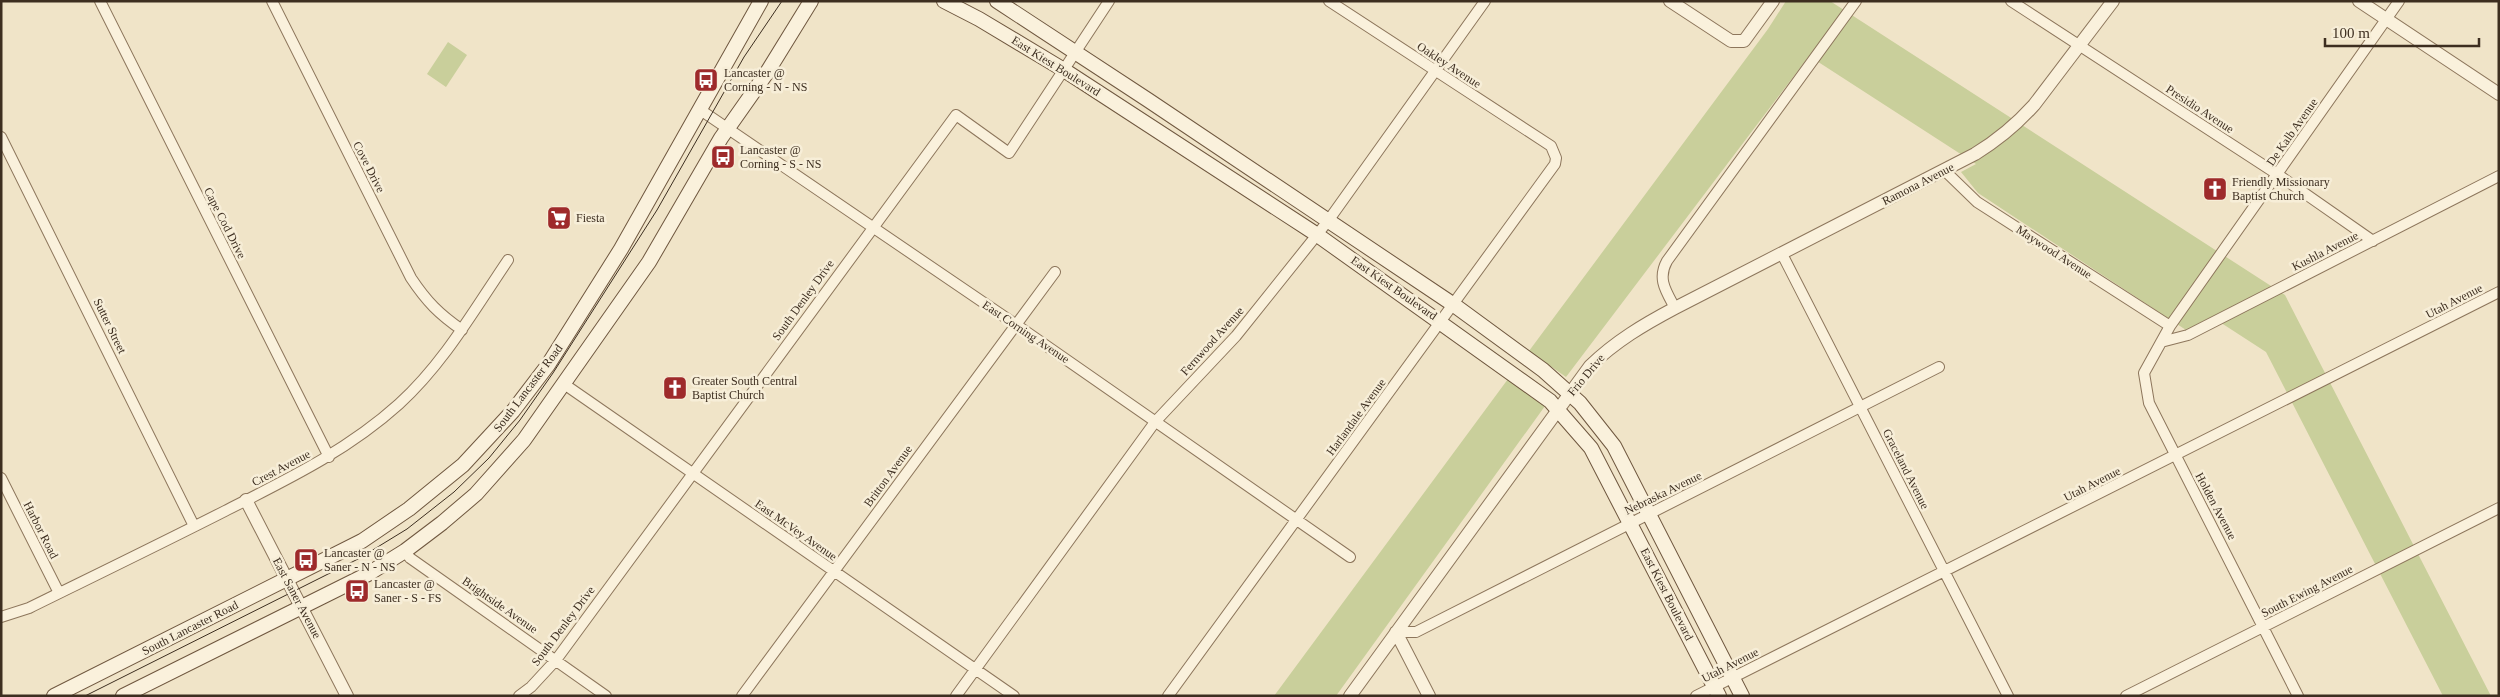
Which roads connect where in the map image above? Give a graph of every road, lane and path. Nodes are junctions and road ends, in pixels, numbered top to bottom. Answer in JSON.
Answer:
{"nodes":[{"id":1,"x":100,"y":1,"type":"edge"},
{"id":2,"x":272,"y":1,"type":"edge"},
{"id":3,"x":761,"y":1,"type":"edge"},
{"id":4,"x":811,"y":1,"type":"edge"},
{"id":5,"x":944,"y":1,"type":"edge"},
{"id":6,"x":997,"y":1,"type":"edge"},
{"id":7,"x":1109,"y":1,"type":"edge"},
{"id":8,"x":1330,"y":1,"type":"edge"},
{"id":9,"x":1486,"y":1,"type":"edge"},
{"id":10,"x":1670,"y":1,"type":"edge"},
{"id":11,"x":1773,"y":1,"type":"edge"},
{"id":12,"x":1856,"y":1,"type":"edge"},
{"id":13,"x":2011,"y":1,"type":"edge"},
{"id":14,"x":2113,"y":1,"type":"edge"},
{"id":15,"x":2359,"y":1,"type":"edge"},
{"id":16,"x":2400,"y":1,"type":"edge"},
{"id":17,"x":2386,"y":19,"type":"junction"},
{"id":18,"x":2080,"y":46,"type":"junction"},
{"id":19,"x":1075,"y":52,"type":"junction"},
{"id":20,"x":1064,"y":70,"type":"junction"},
{"id":21,"x":1436,"y":71,"type":"junction"},
{"id":22,"x":2499,"y":94,"type":"edge"},
{"id":23,"x":700,"y":109,"type":"junction"},
{"id":24,"x":727,"y":128,"type":"junction"},
{"id":25,"x":1,"y":137,"type":"edge"},
{"id":26,"x":1554,"y":151,"type":"joint"},
{"id":27,"x":1944,"y":170,"type":"junction"},
{"id":28,"x":2277,"y":174,"type":"junction"},
{"id":29,"x":2499,"y":176,"type":"edge"},
{"id":30,"x":1328,"y":221,"type":"junction"},
{"id":31,"x":873,"y":227,"type":"junction"},
{"id":32,"x":1316,"y":234,"type":"junction"},
{"id":33,"x":2373,"y":241,"type":"junction"},
{"id":34,"x":1782,"y":254,"type":"junction"},
{"id":35,"x":508,"y":260,"type":"dead end"},
{"id":36,"x":1055,"y":272,"type":"dead end"},
{"id":37,"x":2499,"y":292,"type":"edge"},
{"id":38,"x":1454,"y":305,"type":"junction"},
{"id":39,"x":1675,"y":308,"type":"junction"},
{"id":40,"x":1441,"y":322,"type":"junction"},
{"id":41,"x":1015,"y":324,"type":"junction"},
{"id":42,"x":2170,"y":326,"type":"junction"},
{"id":43,"x":462,"y":330,"type":"junction"},
{"id":44,"x":2161,"y":342,"type":"junction"},
{"id":45,"x":1939,"y":367,"type":"dead end"},
{"id":46,"x":564,"y":384,"type":"junction"},
{"id":47,"x":1570,"y":393,"type":"junction"},
{"id":48,"x":1860,"y":408,"type":"junction"},
{"id":49,"x":1559,"y":409,"type":"junction"},
{"id":50,"x":1154,"y":422,"type":"junction"},
{"id":51,"x":328,"y":456,"type":"junction"},
{"id":52,"x":2175,"y":456,"type":"junction"},
{"id":53,"x":692,"y":472,"type":"junction"},
{"id":54,"x":1,"y":478,"type":"edge"},
{"id":55,"x":246,"y":500,"type":"junction"},
{"id":56,"x":2499,"y":508,"type":"edge"},
{"id":57,"x":1650,"y":515,"type":"junction"},
{"id":58,"x":1296,"y":519,"type":"junction"},
{"id":59,"x":1631,"y":524,"type":"junction"},
{"id":60,"x":194,"y":526,"type":"junction"},
{"id":61,"x":405,"y":551,"type":"junction"},
{"id":62,"x":1350,"y":557,"type":"dead end"},
{"id":63,"x":834,"y":571,"type":"junction"},
{"id":64,"x":1944,"y":573,"type":"junction"},
{"id":65,"x":287,"y":580,"type":"junction"},
{"id":66,"x":59,"y":593,"type":"junction"},
{"id":67,"x":302,"y":607,"type":"junction"},
{"id":68,"x":1,"y":617,"type":"edge"},
{"id":69,"x":2263,"y":627,"type":"junction"},
{"id":70,"x":1396,"y":632,"type":"junction"},
{"id":71,"x":556,"y":660,"type":"junction"},
{"id":72,"x":975,"y":669,"type":"junction"},
{"id":73,"x":1732,"y":678,"type":"junction"},
{"id":74,"x":1716,"y":691,"type":"edge"},
{"id":75,"x":54,"y":696,"type":"edge"},
{"id":76,"x":123,"y":696,"type":"edge"},
{"id":77,"x":347,"y":696,"type":"edge"},
{"id":78,"x":520,"y":696,"type":"edge"},
{"id":79,"x":606,"y":696,"type":"edge"},
{"id":80,"x":742,"y":696,"type":"edge"},
{"id":81,"x":956,"y":696,"type":"edge"},
{"id":82,"x":1014,"y":696,"type":"edge"},
{"id":83,"x":1168,"y":696,"type":"edge"},
{"id":84,"x":1350,"y":696,"type":"edge"},
{"id":85,"x":1429,"y":696,"type":"edge"},
{"id":86,"x":1696,"y":696,"type":"edge"},
{"id":87,"x":1742,"y":696,"type":"edge"},
{"id":88,"x":2008,"y":696,"type":"edge"},
{"id":89,"x":2126,"y":696,"type":"edge"},
{"id":90,"x":2298,"y":696,"type":"edge"}],
"edges":[{"from":1,"to":51,"type":"street","name":"Cape Cod Drive"},
{"from":2,"to":43,"type":"street","name":"Cove Drive"},
{"from":3,"to":23,"type":"main road","name":"South Lancaster Road"},
{"from":4,"to":24,"type":"main road","name":"South Lancaster Road"},
{"from":5,"to":20,"type":"main road","name":"East Kiest Boulevard"},
{"from":6,"to":19,"type":"main road","name":"East Kiest Boulevard"},
{"from":7,"to":19,"type":"street","name":"South Denley Drive"},
{"from":8,"to":21,"type":"street","name":"Oakley Avenue"},
{"from":9,"to":21,"type":"street","name":"Fernwood Avenue"},
{"from":10,"to":11,"type":"street"},
{"from":12,"to":39,"type":"street"},
{"from":13,"to":18,"type":"street","name":"Presidio Avenue"},
{"from":14,"to":18,"type":"street","name":"Ramona Avenue"},
{"from":15,"to":17,"type":"street"},
{"from":16,"to":17,"type":"street","name":"De Kalb Avenue"},
{"from":17,"to":22,"type":"street"},
{"from":17,"to":28,"type":"street","name":"De Kalb Avenue"},
{"from":18,"to":27,"type":"street","name":"Ramona Avenue"},
{"from":18,"to":28,"type":"street","name":"Presidio Avenue"},
{"from":19,"to":20,"type":"street","name":"South Denley Drive"},
{"from":19,"to":30,"type":"main road","name":"East Kiest Boulevard"},
{"from":20,"to":31,"type":"street","name":"South Denley Drive"},
{"from":20,"to":32,"type":"main road","name":"East Kiest Boulevard"},
{"from":21,"to":26,"type":"street","name":"Oakley Avenue"},
{"from":21,"to":30,"type":"street","name":"Fernwood Avenue"},
{"from":23,"to":24,"type":"street","name":"East Corning Avenue"},
{"from":23,"to":65,"type":"main road","name":"South Lancaster Road"},
{"from":24,"to":31,"type":"street","name":"East Corning Avenue"},
{"from":24,"to":46,"type":"main road","name":"South Lancaster Road"},
{"from":25,"to":60,"type":"street","name":"Sutter Street"},
{"from":26,"to":38,"type":"street","name":"Harlandale Avenue"},
{"from":27,"to":34,"type":"street","name":"Ramona Avenue"},
{"from":27,"to":42,"type":"street","name":"Maywood Avenue"},
{"from":28,"to":33,"type":"street","name":"Presidio Avenue"},
{"from":28,"to":42,"type":"street","name":"De Kalb Avenue"},
{"from":29,"to":33,"type":"street","name":"Kushla Avenue"},
{"from":30,"to":32,"type":"street","name":"Fernwood Avenue"},
{"from":30,"to":38,"type":"main road","name":"East Kiest Boulevard"},
{"from":31,"to":41,"type":"street","name":"East Corning Avenue"},
{"from":31,"to":53,"type":"street","name":"South Denley Drive"},
{"from":32,"to":40,"type":"main road","name":"East Kiest Boulevard"},
{"from":32,"to":50,"type":"street","name":"Fernwood Avenue"},
{"from":33,"to":44,"type":"street","name":"Kushla Avenue"},
{"from":34,"to":39,"type":"street","name":"Ramona Avenue"},
{"from":34,"to":48,"type":"street","name":"Graceland Avenue"},
{"from":35,"to":43,"type":"street","name":"Crest Avenue"},
{"from":36,"to":41,"type":"street","name":"Britton Avenue"},
{"from":37,"to":52,"type":"street","name":"Utah Avenue"},
{"from":38,"to":40,"type":"street","name":"Harlandale Avenue"},
{"from":38,"to":47,"type":"main road","name":"East Kiest Boulevard"},
{"from":39,"to":47,"type":"street","name":"Frio Drive"},
{"from":40,"to":49,"type":"main road","name":"East Kiest Boulevard"},
{"from":40,"to":58,"type":"street","name":"Harlandale Avenue"},
{"from":41,"to":50,"type":"street","name":"East Corning Avenue"},
{"from":41,"to":63,"type":"street","name":"Britton Avenue"},
{"from":42,"to":44,"type":"street","name":"Holden Avenue"},
{"from":43,"to":51,"type":"street","name":"Crest Avenue"},
{"from":44,"to":52,"type":"street","name":"Holden Avenue"},
{"from":45,"to":48,"type":"street","name":"Nebraska Avenue"},
{"from":46,"to":53,"type":"street","name":"East McVey Avenue"},
{"from":46,"to":61,"type":"main road","name":"South Lancaster Road"},
{"from":47,"to":49,"type":"street","name":"Frio Drive"},
{"from":47,"to":57,"type":"main road","name":"East Kiest Boulevard"},
{"from":48,"to":57,"type":"street","name":"Nebraska Avenue"},
{"from":48,"to":64,"type":"street","name":"Graceland Avenue"},
{"from":49,"to":59,"type":"main road","name":"East Kiest Boulevard"},
{"from":49,"to":70,"type":"street","name":"Frio Drive"},
{"from":50,"to":58,"type":"street","name":"East Corning Avenue"},
{"from":50,"to":72,"type":"street","name":"Fernwood Avenue"},
{"from":51,"to":55,"type":"street","name":"Crest Avenue"},
{"from":52,"to":64,"type":"street","name":"Utah Avenue"},
{"from":52,"to":69,"type":"street","name":"Holden Avenue"},
{"from":53,"to":63,"type":"street","name":"East McVey Avenue"},
{"from":53,"to":71,"type":"street","name":"South Denley Drive"},
{"from":54,"to":66,"type":"street","name":"Harbor Road"},
{"from":55,"to":60,"type":"street","name":"Crest Avenue"},
{"from":55,"to":65,"type":"street","name":"East Saner Avenue"},
{"from":56,"to":69,"type":"street","name":"South Ewing Avenue"},
{"from":57,"to":59,"type":"street","name":"Nebraska Avenue"},
{"from":57,"to":73,"type":"main road","name":"East Kiest Boulevard"},
{"from":58,"to":62,"type":"street","name":"East Corning Avenue"},
{"from":58,"to":83,"type":"street","name":"Harlandale Avenue"},
{"from":59,"to":70,"type":"street","name":"Nebraska Avenue"},
{"from":59,"to":74,"type":"main road","name":"East Kiest Boulevard"},
{"from":60,"to":66,"type":"street","name":"Crest Avenue"},
{"from":61,"to":67,"type":"main road","name":"South Lancaster Road"},
{"from":61,"to":71,"type":"street","name":"Brightside Avenue"},
{"from":63,"to":72,"type":"street","name":"East McVey Avenue"},
{"from":63,"to":80,"type":"street","name":"Britton Avenue"},
{"from":64,"to":73,"type":"street","name":"Utah Avenue"},
{"from":64,"to":88,"type":"street","name":"Graceland Avenue"},
{"from":65,"to":67,"type":"street","name":"East Saner Avenue"},
{"from":65,"to":75,"type":"main road","name":"South Lancaster Road"},
{"from":66,"to":68,"type":"street","name":"Crest Avenue"},
{"from":67,"to":76,"type":"main road","name":"South Lancaster Road"},
{"from":67,"to":77,"type":"street","name":"East Saner Avenue"},
{"from":69,"to":89,"type":"street","name":"South Ewing Avenue"},
{"from":69,"to":90,"type":"street","name":"Holden Avenue"},
{"from":70,"to":84,"type":"street","name":"Frio Drive"},
{"from":70,"to":85,"type":"street"},
{"from":71,"to":78,"type":"street","name":"South Denley Drive"},
{"from":71,"to":79,"type":"street","name":"Brightside Avenue"},
{"from":72,"to":81,"type":"street","name":"Fernwood Avenue"},
{"from":72,"to":82,"type":"street","name":"East McVey Avenue"},
{"from":73,"to":74,"type":"street","name":"Utah Avenue"},
{"from":73,"to":87,"type":"main road","name":"East Kiest Boulevard"},
{"from":74,"to":86,"type":"street","name":"Utah Avenue"}]}
